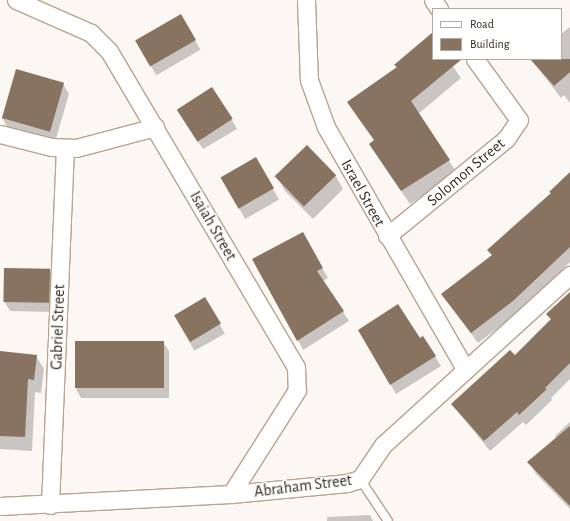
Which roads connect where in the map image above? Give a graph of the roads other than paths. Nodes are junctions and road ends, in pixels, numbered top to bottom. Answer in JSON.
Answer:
{"nodes":[{"id":1,"x":16,"y":0,"type":"edge"},
{"id":2,"x":306,"y":0,"type":"edge"},
{"id":3,"x":476,"y":60,"type":"edge"},
{"id":4,"x":155,"y":127,"type":"junction"},
{"id":5,"x":0,"y":134,"type":"edge"},
{"id":6,"x":65,"y":148,"type":"junction"},
{"id":7,"x":387,"y":236,"type":"junction"},
{"id":8,"x":570,"y":275,"type":"edge"},
{"id":9,"x":466,"y":370,"type":"junction"},
{"id":10,"x":360,"y":479,"type":"junction"},
{"id":11,"x":231,"y":494,"type":"junction"},
{"id":12,"x":50,"y":505,"type":"junction"},
{"id":13,"x":0,"y":506,"type":"edge"},
{"id":14,"x":388,"y":521,"type":"edge"}],
"edges":[{"from":1,"to":4,"type":"street","name":"Isaiah Street"},
{"from":2,"to":7,"type":"street","name":"Israel Street"},
{"from":3,"to":7,"type":"street","name":"Solomon Street"},
{"from":4,"to":6,"type":"street"},
{"from":4,"to":11,"type":"street","name":"Isaiah Street"},
{"from":5,"to":6,"type":"street"},
{"from":6,"to":12,"type":"street","name":"Gabriel Street"},
{"from":7,"to":9,"type":"street","name":"Israel Street"},
{"from":8,"to":9,"type":"street","name":"Abraham Street"},
{"from":9,"to":10,"type":"street","name":"Abraham Street"},
{"from":10,"to":11,"type":"street","name":"Abraham Street"},
{"from":10,"to":14,"type":"lane"},
{"from":11,"to":12,"type":"street","name":"Abraham Street"},
{"from":12,"to":13,"type":"street","name":"Abraham Street"}]}
